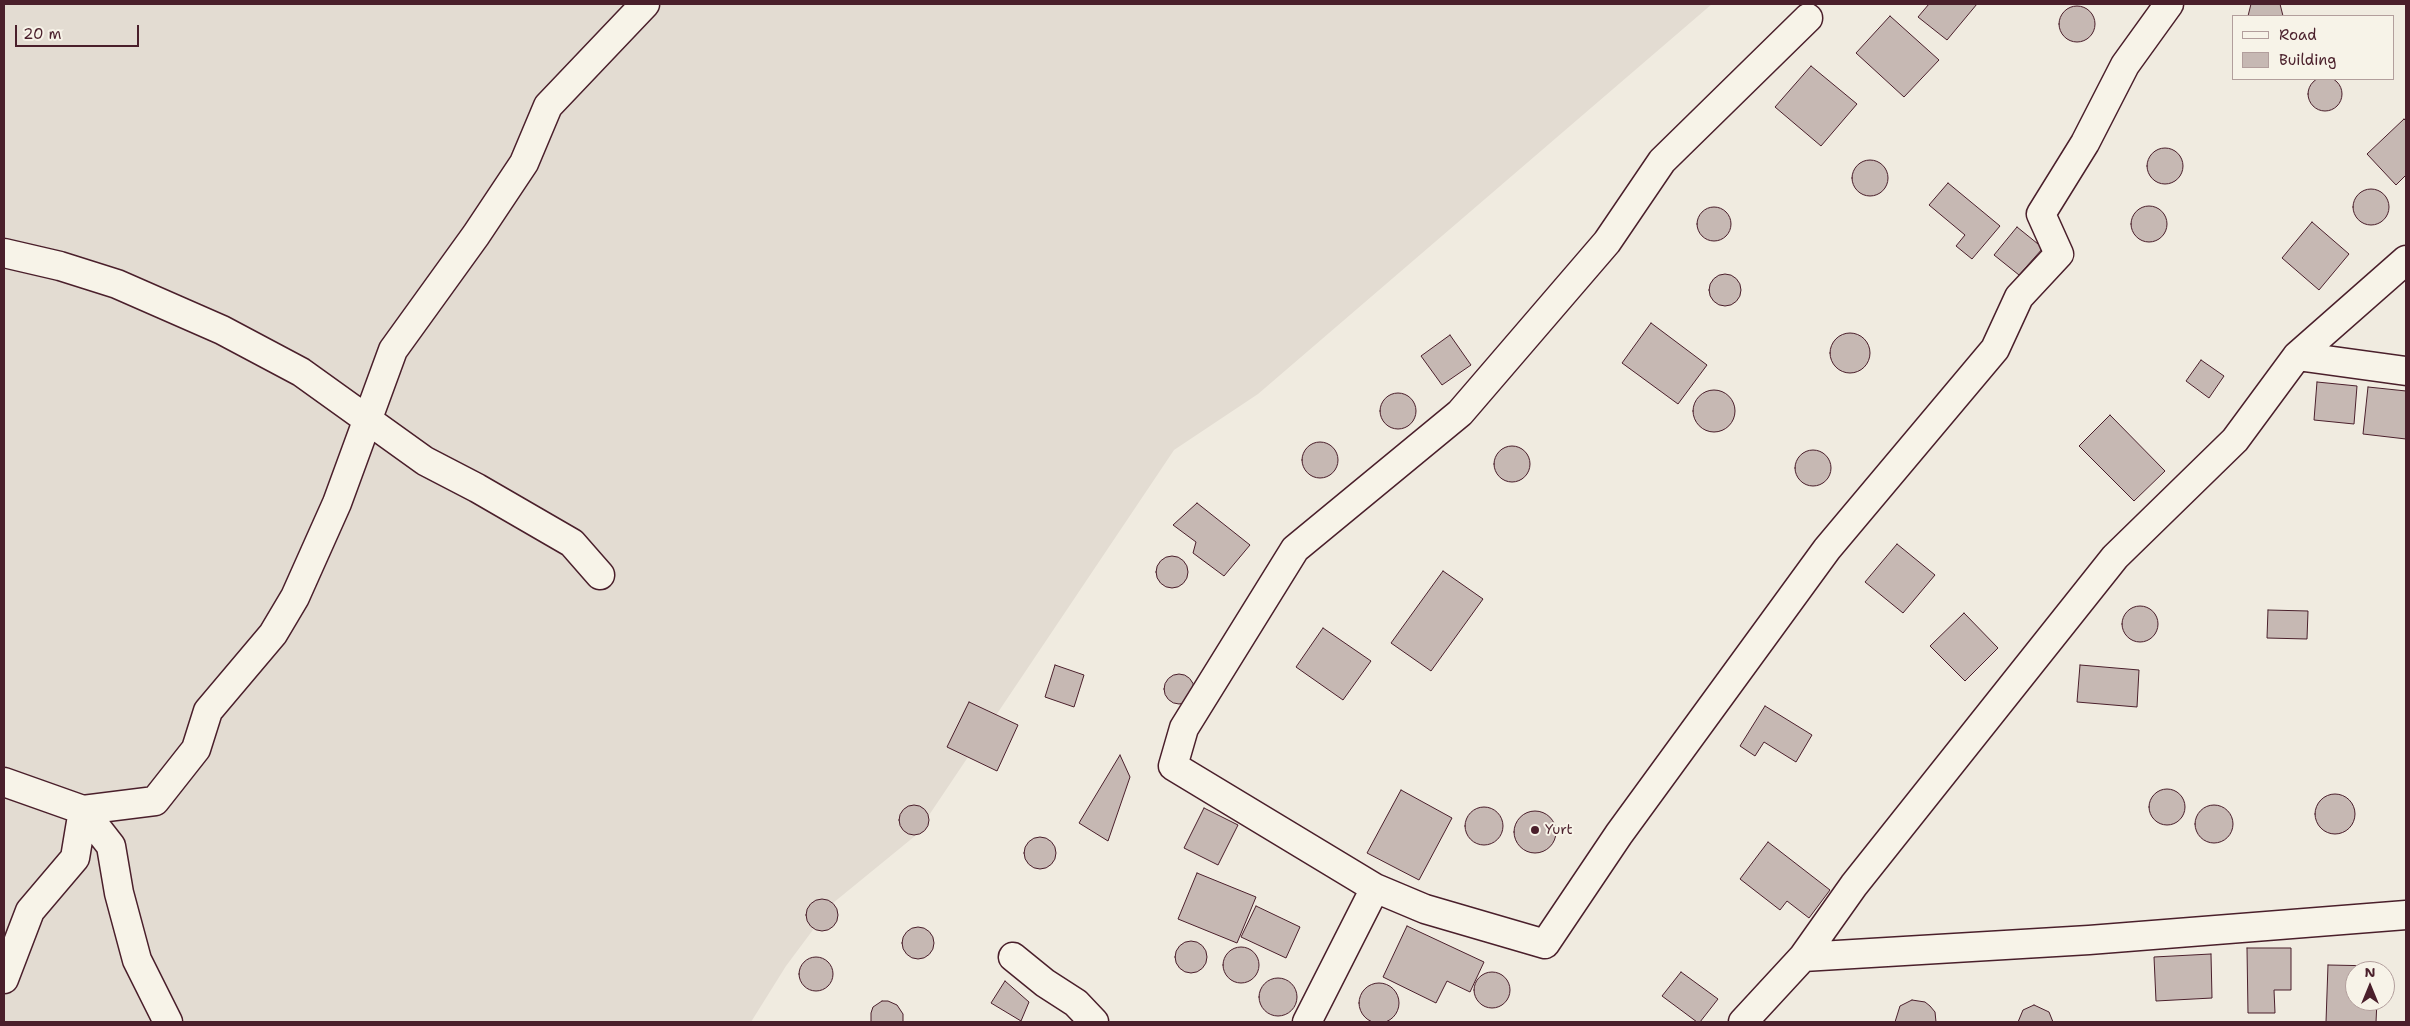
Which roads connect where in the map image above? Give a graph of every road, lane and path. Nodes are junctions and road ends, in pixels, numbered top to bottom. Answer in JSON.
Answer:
{"nodes":[{"id":1,"x":645,"y":4,"type":"edge"},
{"id":2,"x":2169,"y":4,"type":"edge"},
{"id":3,"x":1808,"y":18,"type":"dead end"},
{"id":4,"x":4,"y":253,"type":"edge"},
{"id":5,"x":2406,"y":260,"type":"edge"},
{"id":6,"x":2297,"y":356,"type":"junction"},
{"id":7,"x":2406,"y":371,"type":"edge"},
{"id":8,"x":368,"y":419,"type":"junction"},
{"id":9,"x":600,"y":576,"type":"dead end"},
{"id":10,"x":4,"y":782,"type":"edge"},
{"id":11,"x":83,"y":810,"type":"junction"},
{"id":12,"x":1375,"y":888,"type":"junction"},
{"id":13,"x":2406,"y":915,"type":"edge"},
{"id":14,"x":1013,"y":957,"type":"dead end"},
{"id":15,"x":1802,"y":957,"type":"junction"},
{"id":16,"x":4,"y":979,"type":"edge"},
{"id":17,"x":168,"y":1022,"type":"edge"},
{"id":18,"x":1094,"y":1022,"type":"edge"},
{"id":19,"x":1307,"y":1022,"type":"edge"},
{"id":20,"x":1743,"y":1022,"type":"edge"}],
"edges":[{"from":1,"to":8,"type":"street"},
{"from":2,"to":12,"type":"street"},
{"from":3,"to":12,"type":"street"},
{"from":4,"to":8,"type":"street"},
{"from":5,"to":6,"type":"street"},
{"from":6,"to":7,"type":"street"},
{"from":6,"to":15,"type":"street"},
{"from":8,"to":9,"type":"street"},
{"from":8,"to":11,"type":"street"},
{"from":10,"to":11,"type":"street"},
{"from":11,"to":16,"type":"street"},
{"from":11,"to":17,"type":"street"},
{"from":12,"to":19,"type":"street"},
{"from":13,"to":15,"type":"street"},
{"from":14,"to":18,"type":"street"},
{"from":15,"to":20,"type":"street"}]}
